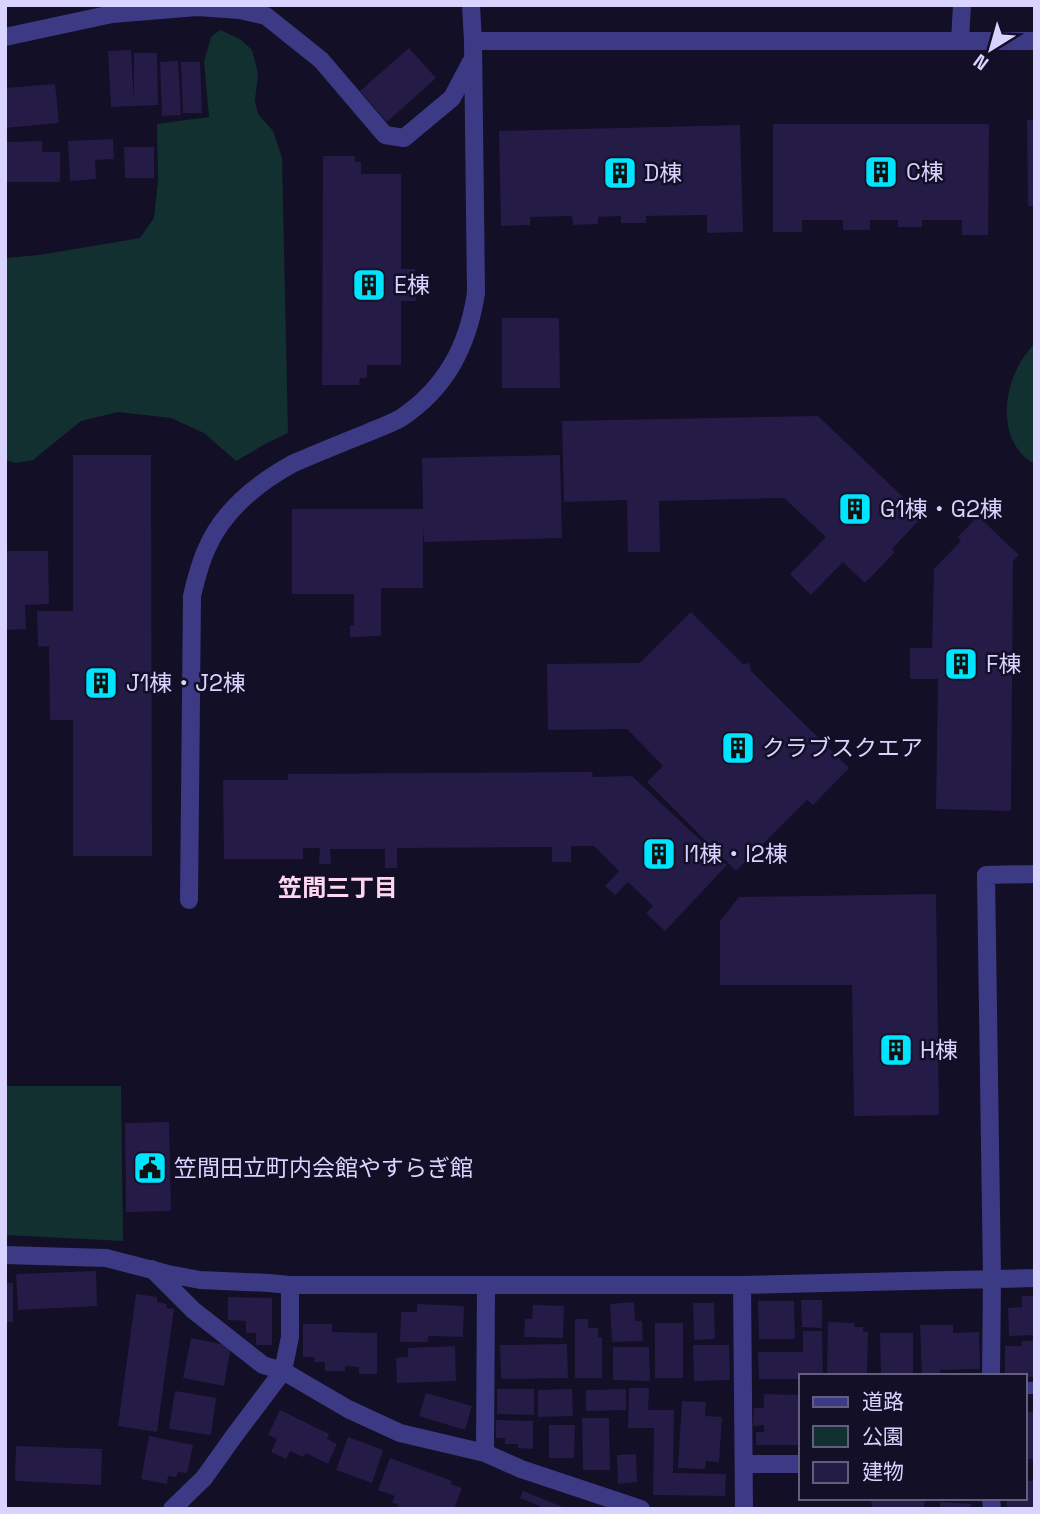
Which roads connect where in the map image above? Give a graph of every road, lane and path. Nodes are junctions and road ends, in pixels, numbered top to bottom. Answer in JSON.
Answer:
{"nodes":[{"id":1,"x":471,"y":5,"type":"edge"},
{"id":2,"x":962,"y":5,"type":"edge"},
{"id":3,"x":5,"y":37,"type":"edge"},
{"id":4,"x":960,"y":41,"type":"junction"},
{"id":5,"x":1035,"y":41,"type":"edge"},
{"id":6,"x":473,"y":50,"type":"junction"},
{"id":7,"x":1035,"y":874,"type":"edge"},
{"id":8,"x":189,"y":901,"type":"dead end"},
{"id":9,"x":5,"y":1255,"type":"edge"},
{"id":10,"x":152,"y":1269,"type":"junction"},
{"id":11,"x":1035,"y":1278,"type":"edge"},
{"id":12,"x":992,"y":1279,"type":"junction"},
{"id":13,"x":290,"y":1285,"type":"junction"},
{"id":14,"x":743,"y":1285,"type":"junction"},
{"id":15,"x":486,"y":1286,"type":"junction"},
{"id":16,"x":283,"y":1371,"type":"junction"},
{"id":17,"x":991,"y":1374,"type":"edge"},
{"id":18,"x":485,"y":1453,"type":"junction"},
{"id":19,"x":744,"y":1464,"type":"junction"},
{"id":20,"x":799,"y":1464,"type":"edge"},
{"id":21,"x":172,"y":1509,"type":"edge"},
{"id":22,"x":641,"y":1509,"type":"edge"},
{"id":23,"x":744,"y":1509,"type":"edge"}],
"edges":[{"from":1,"to":6,"type":"street"},
{"from":2,"to":4,"type":"street"},
{"from":3,"to":6,"type":"street"},
{"from":4,"to":5,"type":"street"},
{"from":4,"to":6,"type":"street"},
{"from":6,"to":8,"type":"street"},
{"from":7,"to":12,"type":"street"},
{"from":9,"to":10,"type":"street"},
{"from":10,"to":13,"type":"street"},
{"from":10,"to":16,"type":"street"},
{"from":11,"to":12,"type":"street"},
{"from":12,"to":14,"type":"street"},
{"from":12,"to":17,"type":"street"},
{"from":13,"to":15,"type":"street"},
{"from":13,"to":16,"type":"street"},
{"from":14,"to":15,"type":"street"},
{"from":14,"to":19,"type":"street"},
{"from":15,"to":18,"type":"street"},
{"from":16,"to":18,"type":"street"},
{"from":16,"to":21,"type":"street"},
{"from":18,"to":22,"type":"street"},
{"from":19,"to":20,"type":"street"},
{"from":19,"to":23,"type":"street"}]}
